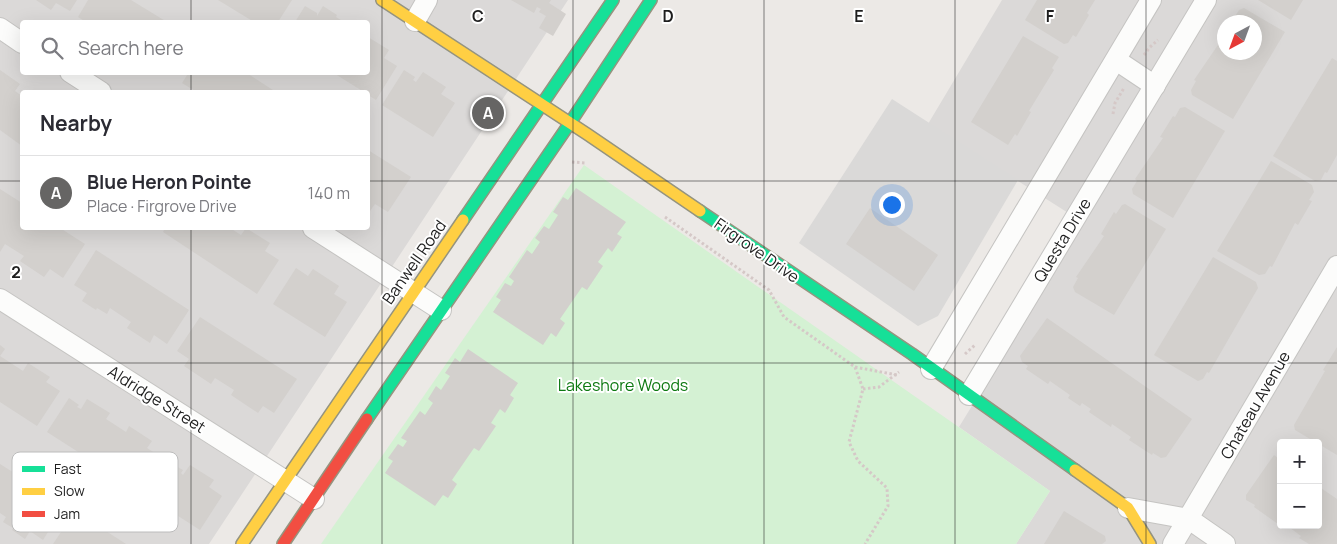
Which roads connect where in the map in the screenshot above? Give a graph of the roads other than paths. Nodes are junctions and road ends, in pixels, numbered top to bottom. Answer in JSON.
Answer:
{"nodes":[{"id":1,"x":382,"y":0,"type":"edge"},
{"id":2,"x":427,"y":0,"type":"edge"},
{"id":3,"x":614,"y":0,"type":"edge"},
{"id":4,"x":651,"y":0,"type":"edge"},
{"id":5,"x":1151,"y":0,"type":"edge"},
{"id":6,"x":1206,"y":0,"type":"edge"},
{"id":7,"x":415,"y":20,"type":"junction"},
{"id":8,"x":0,"y":28,"type":"edge"},
{"id":9,"x":20,"y":41,"type":"edge"},
{"id":10,"x":1116,"y":60,"type":"junction"},
{"id":11,"x":75,"y":75,"type":"edge"},
{"id":12,"x":1155,"y":86,"type":"junction"},
{"id":13,"x":98,"y":90,"type":"edge"},
{"id":14,"x":543,"y":105,"type":"junction"},
{"id":15,"x":570,"y":123,"type":"junction"},
{"id":16,"x":317,"y":230,"type":"edge"},
{"id":17,"x":1337,"y":266,"type":"edge"},
{"id":18,"x":414,"y":291,"type":"junction"},
{"id":19,"x":0,"y":299,"type":"edge"},
{"id":20,"x":441,"y":310,"type":"junction"},
{"id":21,"x":931,"y":369,"type":"junction"},
{"id":22,"x":969,"y":395,"type":"junction"},
{"id":23,"x":285,"y":480,"type":"junction"},
{"id":24,"x":314,"y":498,"type":"junction"},
{"id":25,"x":1128,"y":508,"type":"junction"},
{"id":26,"x":1189,"y":519,"type":"junction"},
{"id":27,"x":242,"y":544,"type":"edge"},
{"id":28,"x":283,"y":544,"type":"edge"},
{"id":29,"x":1150,"y":544,"type":"edge"},
{"id":30,"x":1173,"y":544,"type":"edge"},
{"id":31,"x":1225,"y":544,"type":"edge"}],
"edges":[{"from":1,"to":7,"type":"main road","name":"Firgrove Drive"},
{"from":2,"to":7,"type":"street"},
{"from":3,"to":14,"type":"main road","name":"Banwell Road"},
{"from":4,"to":15,"type":"main road"},
{"from":5,"to":10,"type":"street"},
{"from":6,"to":12,"type":"street","name":"Questa Drive"},
{"from":7,"to":14,"type":"main road","name":"Firgrove Drive"},
{"from":8,"to":9,"type":"street"},
{"from":10,"to":12,"type":"street"},
{"from":10,"to":21,"type":"street"},
{"from":11,"to":13,"type":"street"},
{"from":12,"to":22,"type":"street","name":"Questa Drive"},
{"from":14,"to":15,"type":"main road","name":"Firgrove Drive"},
{"from":14,"to":18,"type":"main road","name":"Banwell Road"},
{"from":15,"to":20,"type":"main road"},
{"from":15,"to":21,"type":"main road","name":"Firgrove Drive"},
{"from":16,"to":18,"type":"street"},
{"from":17,"to":26,"type":"street","name":"Chateau Avenue"},
{"from":18,"to":20,"type":"street"},
{"from":18,"to":23,"type":"main road","name":"Banwell Road"},
{"from":19,"to":23,"type":"street","name":"Aldridge Street"},
{"from":20,"to":24,"type":"main road"},
{"from":21,"to":22,"type":"main road","name":"Firgrove Drive"},
{"from":22,"to":25,"type":"main road","name":"Firgrove Drive"},
{"from":23,"to":24,"type":"street","name":"Aldridge Street"},
{"from":23,"to":27,"type":"main road","name":"Banwell Road"},
{"from":24,"to":28,"type":"main road"},
{"from":25,"to":26,"type":"street","name":"Firgrove Drive"},
{"from":25,"to":29,"type":"main road","name":"Firgrove Drive"},
{"from":26,"to":30,"type":"street","name":"Chateau Avenue"},
{"from":26,"to":31,"type":"street","name":"Firgrove Drive"}]}
